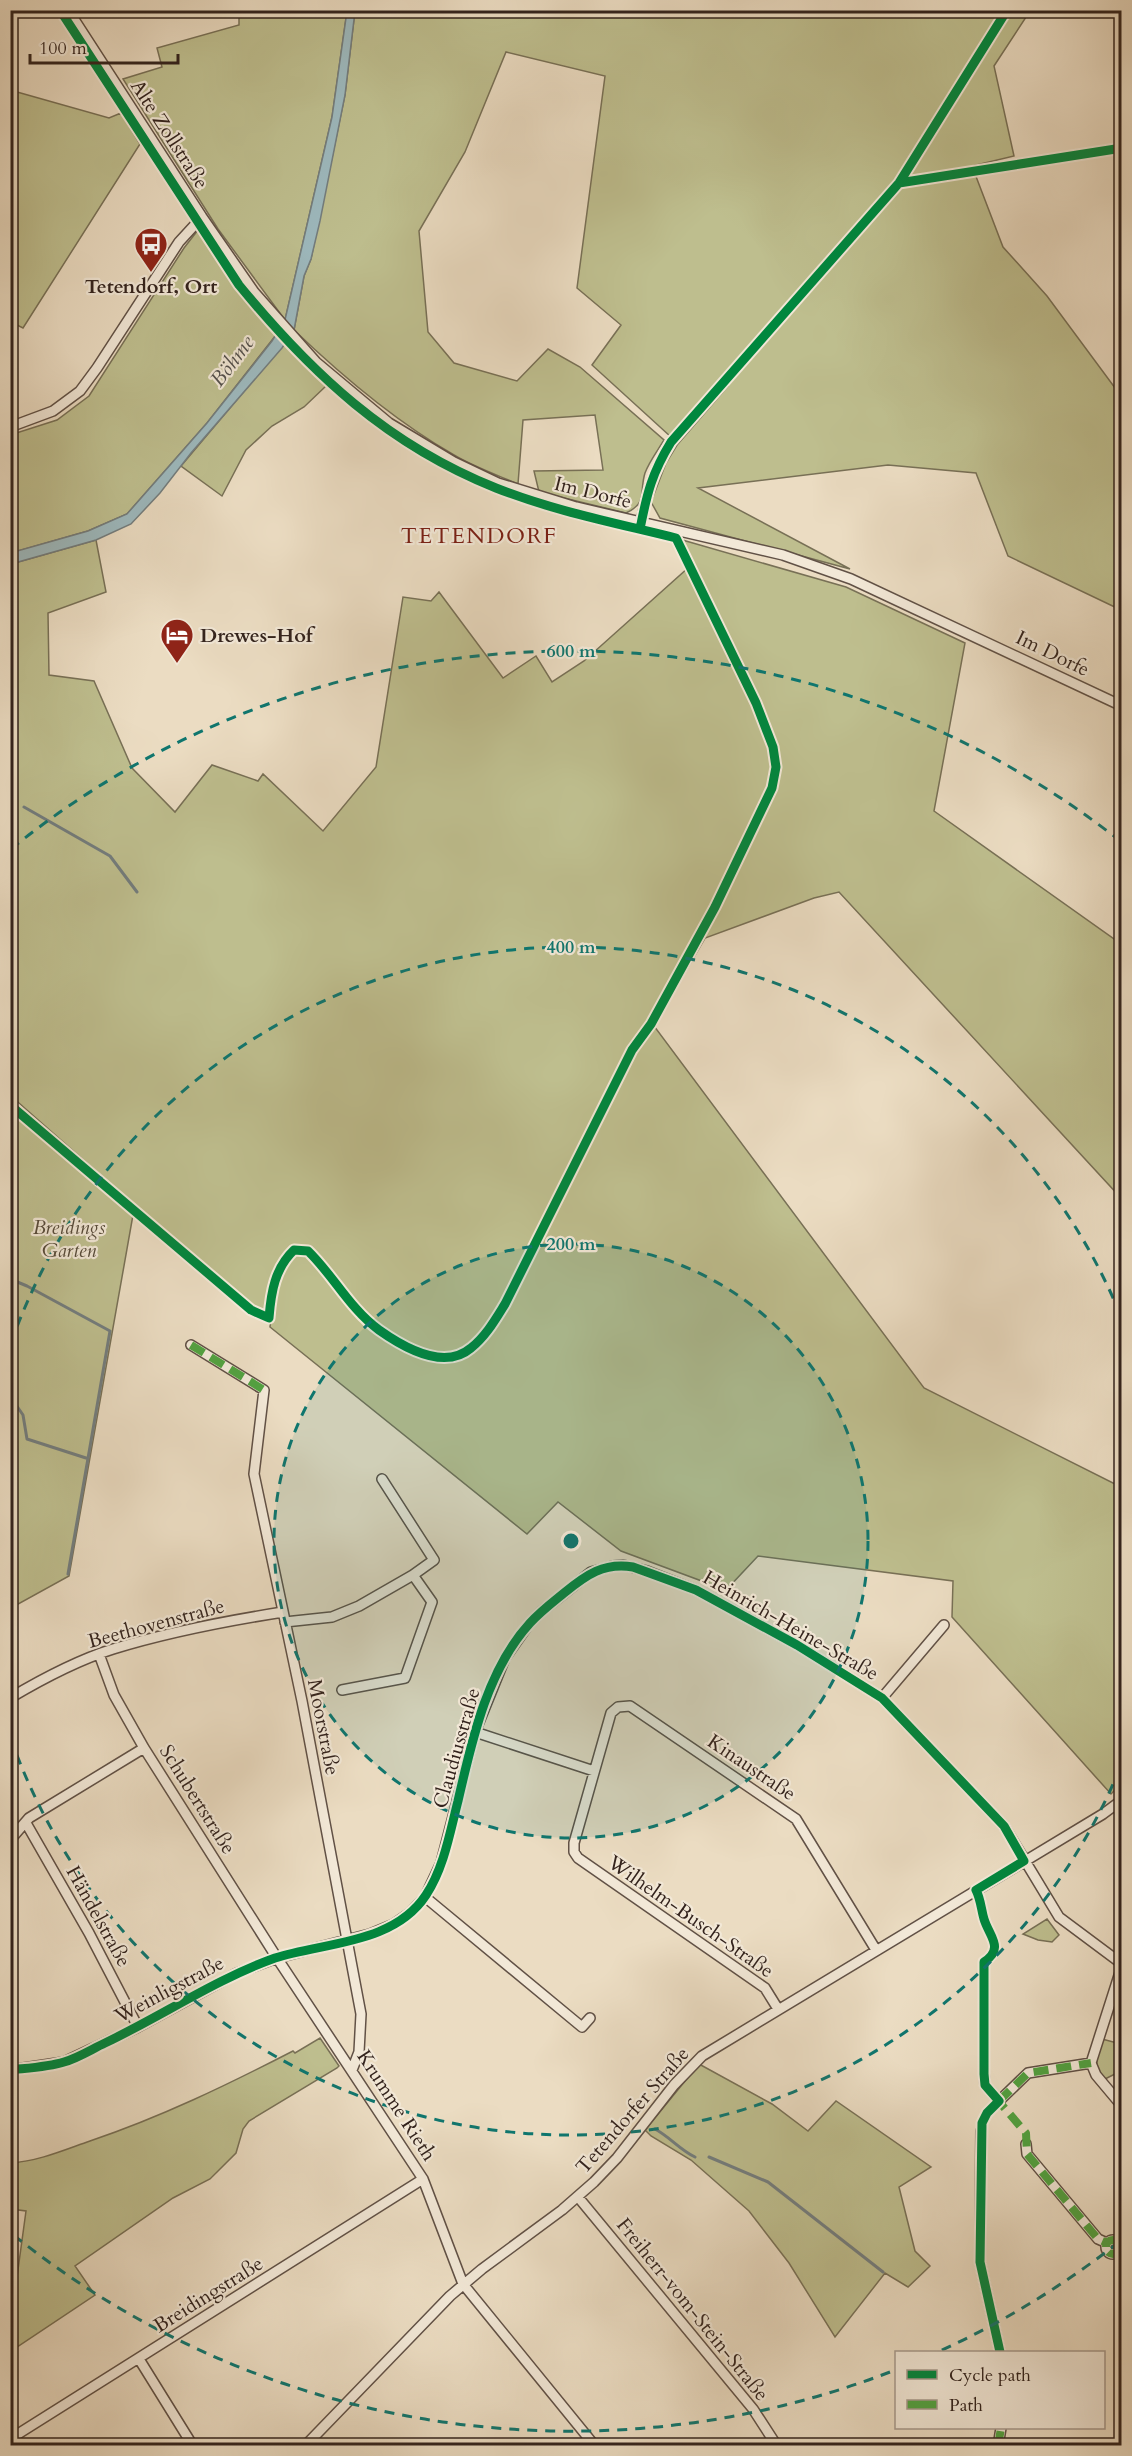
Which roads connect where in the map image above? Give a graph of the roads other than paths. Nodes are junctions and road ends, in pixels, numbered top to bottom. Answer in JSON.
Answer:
{"nodes":[{"id":1,"x":68,"y":10,"type":"edge"},
{"id":2,"x":1007,"y":10,"type":"edge"},
{"id":3,"x":202,"y":217,"type":"junction"},
{"id":4,"x":10,"y":427,"type":"edge"},
{"id":5,"x":641,"y":523,"type":"junction"},
{"id":6,"x":1122,"y":706,"type":"edge"},
{"id":7,"x":191,"y":1345,"type":"dead end"},
{"id":8,"x":382,"y":1479,"type":"dead end"},
{"id":9,"x":647,"y":1571,"type":"joint"},
{"id":10,"x":413,"y":1575,"type":"junction"},
{"id":11,"x":283,"y":1612,"type":"junction"},
{"id":12,"x":285,"y":1622,"type":"junction"},
{"id":13,"x":944,"y":1625,"type":"dead end"},
{"id":14,"x":99,"y":1654,"type":"junction"},
{"id":15,"x":342,"y":1690,"type":"dead end"},
{"id":16,"x":10,"y":1698,"type":"edge"},
{"id":17,"x":882,"y":1698,"type":"junction"},
{"id":18,"x":475,"y":1732,"type":"junction"},
{"id":19,"x":144,"y":1748,"type":"junction"},
{"id":20,"x":594,"y":1771,"type":"junction"},
{"id":21,"x":1122,"y":1800,"type":"edge"},
{"id":22,"x":26,"y":1823,"type":"junction"},
{"id":23,"x":10,"y":1840,"type":"edge"},
{"id":24,"x":1024,"y":1861,"type":"junction"},
{"id":25,"x":425,"y":1897,"type":"junction"},
{"id":26,"x":346,"y":1941,"type":"junction"},
{"id":27,"x":876,"y":1950,"type":"junction"},
{"id":28,"x":990,"y":1957,"type":"dead end"},
{"id":29,"x":277,"y":1958,"type":"junction"},
{"id":30,"x":1122,"y":1965,"type":"edge"},
{"id":31,"x":778,"y":2009,"type":"junction"},
{"id":32,"x":590,"y":2018,"type":"dead end"},
{"id":33,"x":138,"y":2027,"type":"junction"},
{"id":34,"x":1091,"y":2062,"type":"junction"},
{"id":35,"x":10,"y":2070,"type":"edge"},
{"id":36,"x":352,"y":2070,"type":"junction"},
{"id":37,"x":1122,"y":2106,"type":"edge"},
{"id":38,"x":981,"y":2132,"type":"dead end"},
{"id":39,"x":1026,"y":2144,"type":"dead end"},
{"id":40,"x":423,"y":2179,"type":"junction"},
{"id":41,"x":578,"y":2197,"type":"junction"},
{"id":42,"x":1115,"y":2239,"type":"edge"},
{"id":43,"x":1119,"y":2257,"type":"edge"},
{"id":44,"x":463,"y":2284,"type":"junction"},
{"id":45,"x":1000,"y":2351,"type":"edge"},
{"id":46,"x":139,"y":2359,"type":"junction"},
{"id":47,"x":1001,"y":2429,"type":"edge"},
{"id":48,"x":10,"y":2439,"type":"edge"},
{"id":49,"x":192,"y":2445,"type":"edge"},
{"id":50,"x":305,"y":2445,"type":"edge"},
{"id":51,"x":595,"y":2445,"type":"edge"},
{"id":52,"x":777,"y":2445,"type":"edge"},
{"id":53,"x":998,"y":2445,"type":"edge"}],
"edges":[{"from":1,"to":3,"type":"street","name":"Alte Zollstraße"},
{"from":2,"to":5,"type":"street"},
{"from":3,"to":4,"type":"street"},
{"from":3,"to":5,"type":"street","name":"Im Dorfe"},
{"from":5,"to":6,"type":"street","name":"Im Dorfe"},
{"from":7,"to":11,"type":"street","name":"Moorstraße"},
{"from":8,"to":10,"type":"street"},
{"from":9,"to":17,"type":"street","name":"Heinrich-Heine-Straße"},
{"from":9,"to":18,"type":"street","name":"Claudiusstraße"},
{"from":10,"to":12,"type":"street"},
{"from":10,"to":15,"type":"street"},
{"from":11,"to":12,"type":"street","name":"Moorstraße"},
{"from":11,"to":14,"type":"street","name":"Beethovenstraße"},
{"from":12,"to":26,"type":"street","name":"Moorstraße"},
{"from":13,"to":17,"type":"street","name":"Heinrich-Heine-Straße"},
{"from":14,"to":16,"type":"street","name":"Beethovenstraße"},
{"from":14,"to":19,"type":"street","name":"Schubertstraße"},
{"from":17,"to":24,"type":"street","name":"Heinrich-Heine-Straße"},
{"from":18,"to":20,"type":"street"},
{"from":18,"to":25,"type":"street","name":"Claudiusstraße"},
{"from":19,"to":22,"type":"street"},
{"from":19,"to":29,"type":"street","name":"Schubertstraße"},
{"from":20,"to":27,"type":"street","name":"Kinaustraße"},
{"from":20,"to":31,"type":"street","name":"Wilhelm-Busch-Straße"},
{"from":21,"to":24,"type":"street","name":"Tetendorfer Straße"},
{"from":22,"to":23,"type":"street"},
{"from":22,"to":33,"type":"street","name":"Händelstraße"},
{"from":24,"to":27,"type":"street","name":"Tetendorfer Straße"},
{"from":24,"to":30,"type":"street","name":"Heinrich-Heine-Straße"},
{"from":25,"to":26,"type":"street","name":"Claudiusstraße"},
{"from":25,"to":32,"type":"street"},
{"from":26,"to":29,"type":"street","name":"Weinligstraße"},
{"from":26,"to":36,"type":"street","name":"Moorstraße"},
{"from":27,"to":31,"type":"street","name":"Tetendorfer Straße"},
{"from":28,"to":34,"type":"street"},
{"from":29,"to":33,"type":"street","name":"Weinligstraße"},
{"from":29,"to":36,"type":"street","name":"Krumme Rieth"},
{"from":30,"to":34,"type":"street"},
{"from":31,"to":41,"type":"street","name":"Tetendorfer Straße"},
{"from":33,"to":35,"type":"street","name":"Weinligstraße"},
{"from":34,"to":37,"type":"street"},
{"from":36,"to":40,"type":"street","name":"Krumme Rieth"},
{"from":38,"to":45,"type":"street"},
{"from":39,"to":42,"type":"street"},
{"from":40,"to":44,"type":"street","name":"Krumme Rieth"},
{"from":40,"to":46,"type":"street","name":"Breidingstraße"},
{"from":41,"to":44,"type":"street","name":"Tetendorfer Straße"},
{"from":41,"to":52,"type":"street","name":"Freiherr-vom-Stein-Straße"},
{"from":42,"to":43,"type":"street"},
{"from":44,"to":50,"type":"street","name":"Tetendorfer Straße"},
{"from":44,"to":51,"type":"street","name":"Krumme Rieth"},
{"from":46,"to":48,"type":"street","name":"Breidingstraße"},
{"from":46,"to":49,"type":"street"},
{"from":47,"to":53,"type":"street"}]}
